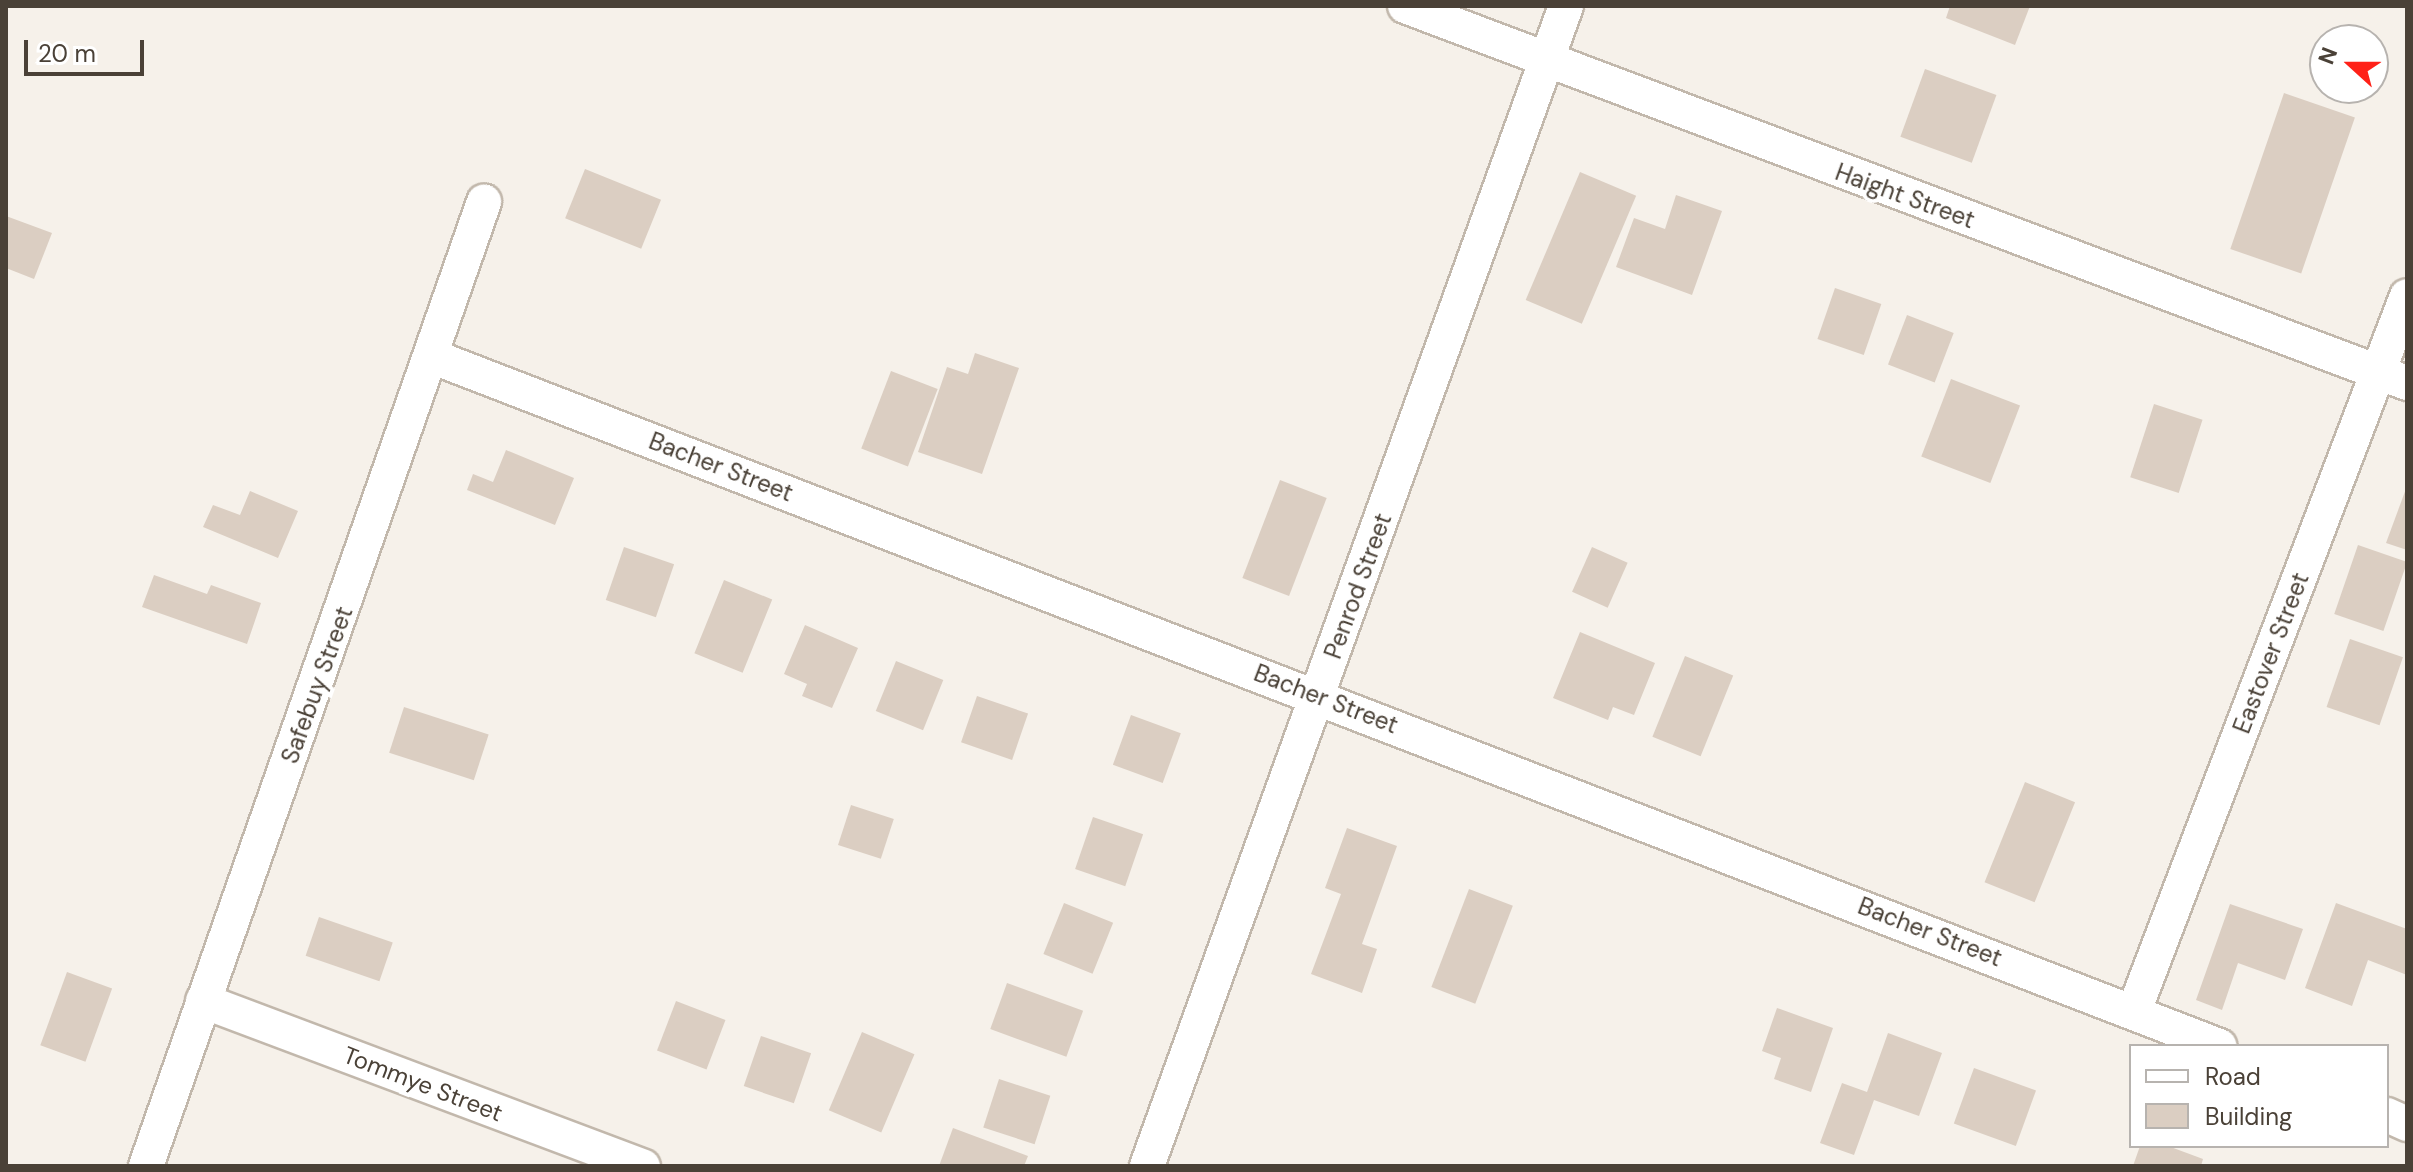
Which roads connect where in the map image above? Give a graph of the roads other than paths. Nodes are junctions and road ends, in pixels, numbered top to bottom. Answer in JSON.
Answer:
{"nodes":[{"id":1,"x":1405,"y":6,"type":"edge"},
{"id":2,"x":1566,"y":6,"type":"edge"},
{"id":3,"x":1545,"y":62,"type":"junction"},
{"id":4,"x":484,"y":202,"type":"dead end"},
{"id":5,"x":2407,"y":296,"type":"edge"},
{"id":6,"x":431,"y":356,"type":"junction"},
{"id":7,"x":2393,"y":378,"type":"edge"},
{"id":8,"x":1319,"y":696,"type":"junction"},
{"id":9,"x":203,"y":1001,"type":"junction"},
{"id":10,"x":2134,"y":1011,"type":"junction"},
{"id":11,"x":2214,"y":1044,"type":"edge"},
{"id":12,"x":146,"y":1166,"type":"edge"},
{"id":13,"x":643,"y":1166,"type":"edge"},
{"id":14,"x":1147,"y":1166,"type":"edge"}],
"edges":[{"from":1,"to":3,"type":"street","name":"Haight Street"},
{"from":2,"to":3,"type":"street","name":"Penrod Street"},
{"from":3,"to":7,"type":"street","name":"Haight Street"},
{"from":3,"to":8,"type":"street","name":"Penrod Street"},
{"from":4,"to":6,"type":"street","name":"Safebuy Street"},
{"from":5,"to":7,"type":"street","name":"Eastover Street"},
{"from":6,"to":8,"type":"street","name":"Bacher Street"},
{"from":6,"to":9,"type":"street","name":"Safebuy Street"},
{"from":7,"to":10,"type":"street","name":"Eastover Street"},
{"from":8,"to":10,"type":"street","name":"Bacher Street"},
{"from":8,"to":14,"type":"street","name":"Penrod Street"},
{"from":9,"to":12,"type":"street","name":"Safebuy Street"},
{"from":9,"to":13,"type":"street","name":"Tommye Street"},
{"from":10,"to":11,"type":"street","name":"Bacher Street"}]}
